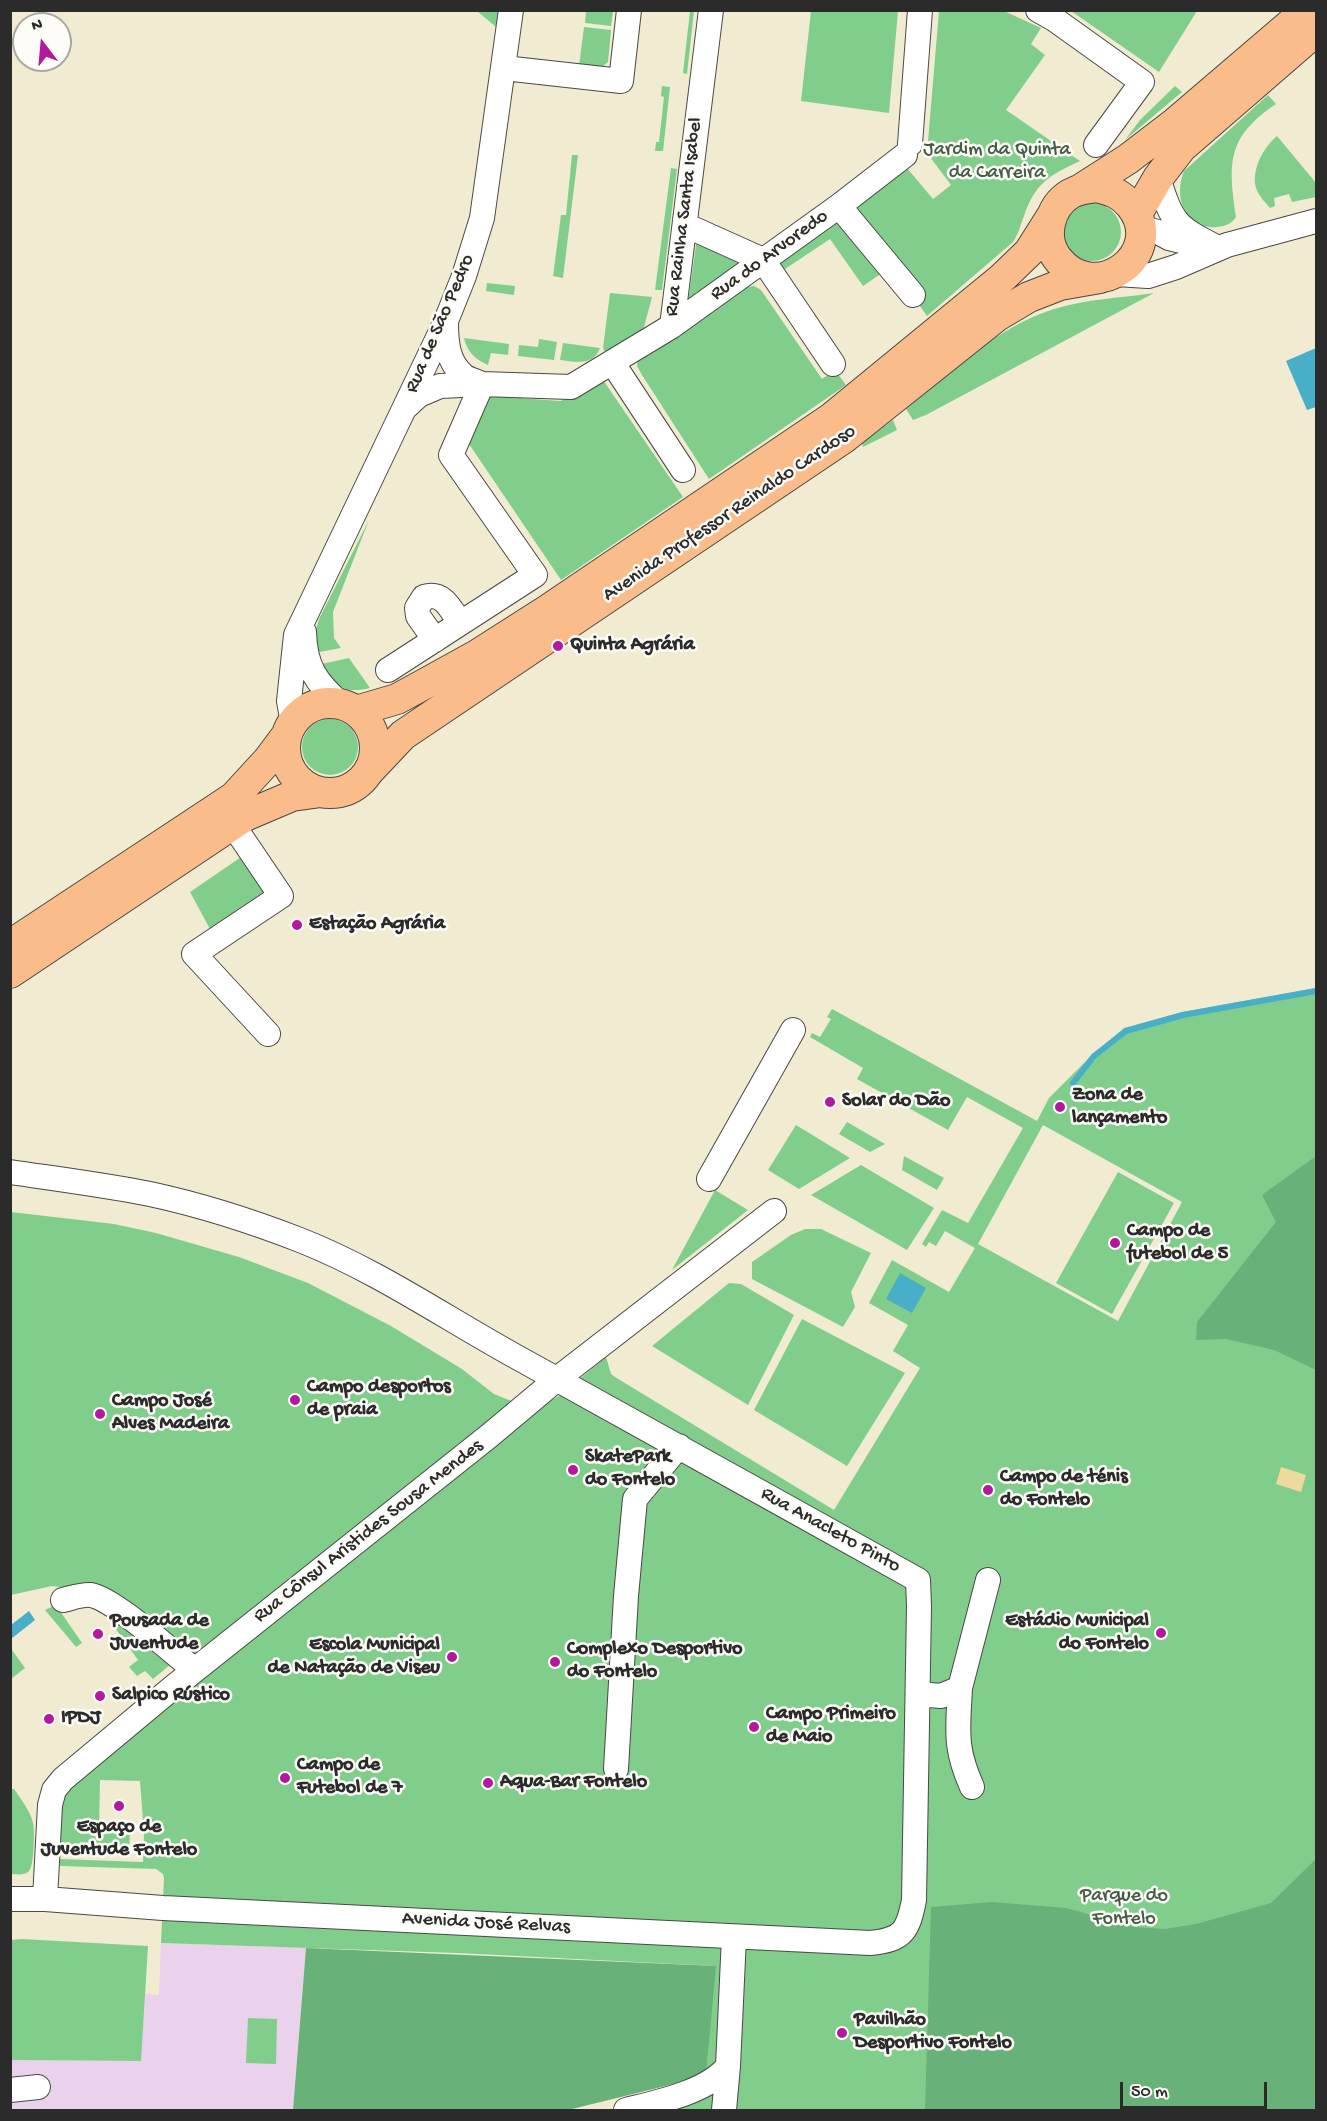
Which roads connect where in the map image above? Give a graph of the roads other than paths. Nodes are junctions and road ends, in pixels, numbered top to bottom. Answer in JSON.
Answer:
{"nodes":[{"id":1,"x":511,"y":10,"type":"edge"},
{"id":2,"x":629,"y":10,"type":"edge"},
{"id":3,"x":711,"y":10,"type":"edge"},
{"id":4,"x":920,"y":10,"type":"edge"},
{"id":5,"x":1038,"y":10,"type":"edge"},
{"id":6,"x":1307,"y":10,"type":"edge"},
{"id":7,"x":1317,"y":32,"type":"edge"},
{"id":8,"x":504,"y":68,"type":"junction"},
{"id":9,"x":1096,"y":145,"type":"dead end"},
{"id":10,"x":1158,"y":178,"type":"junction"},
{"id":11,"x":1081,"y":189,"type":"junction"},
{"id":12,"x":839,"y":206,"type":"junction"},
{"id":13,"x":1053,"y":214,"type":"junction"},
{"id":14,"x":1140,"y":221,"type":"junction"},
{"id":15,"x":1317,"y":221,"type":"edge"},
{"id":16,"x":685,"y":225,"type":"junction"},
{"id":17,"x":1218,"y":248,"type":"junction"},
{"id":18,"x":763,"y":260,"type":"junction"},
{"id":19,"x":1108,"y":276,"type":"junction"},
{"id":20,"x":913,"y":295,"type":"dead end"},
{"id":21,"x":446,"y":321,"type":"junction"},
{"id":22,"x":672,"y":326,"type":"junction"},
{"id":23,"x":612,"y":362,"type":"junction"},
{"id":24,"x":833,"y":364,"type":"dead end"},
{"id":25,"x":482,"y":384,"type":"junction"},
{"id":26,"x":405,"y":407,"type":"junction"},
{"id":27,"x":683,"y":470,"type":"dead end"},
{"id":28,"x":304,"y":618,"type":"junction"},
{"id":29,"x":460,"y":623,"type":"junction"},
{"id":30,"x":435,"y":640,"type":"junction"},
{"id":31,"x":388,"y":670,"type":"dead end"},
{"id":32,"x":349,"y":708,"type":"junction"},
{"id":33,"x":290,"y":729,"type":"junction"},
{"id":34,"x":369,"y":771,"type":"junction"},
{"id":35,"x":321,"y":792,"type":"junction"},
{"id":36,"x":232,"y":825,"type":"junction"},
{"id":37,"x":10,"y":945,"type":"edge"},
{"id":38,"x":10,"y":973,"type":"edge"},
{"id":39,"x":793,"y":1030,"type":"dead end"},
{"id":40,"x":268,"y":1034,"type":"dead end"},
{"id":41,"x":10,"y":1172,"type":"edge"},
{"id":42,"x":709,"y":1179,"type":"dead end"},
{"id":43,"x":774,"y":1211,"type":"dead end"},
{"id":44,"x":557,"y":1379,"type":"junction"},
{"id":45,"x":679,"y":1446,"type":"junction"},
{"id":46,"x":988,"y":1580,"type":"dead end"},
{"id":47,"x":63,"y":1600,"type":"dead end"},
{"id":48,"x":195,"y":1670,"type":"junction"},
{"id":49,"x":960,"y":1688,"type":"junction"},
{"id":50,"x":918,"y":1694,"type":"junction"},
{"id":51,"x":616,"y":1769,"type":"dead end"},
{"id":52,"x":972,"y":1787,"type":"dead end"},
{"id":53,"x":22,"y":1899,"type":"edge"},
{"id":54,"x":914,"y":1900,"type":"joint"},
{"id":55,"x":734,"y":1937,"type":"junction"},
{"id":56,"x":728,"y":2066,"type":"junction"},
{"id":57,"x":38,"y":2087,"type":"dead end"},
{"id":58,"x":10,"y":2090,"type":"edge"},
{"id":59,"x":627,"y":2110,"type":"edge"},
{"id":60,"x":724,"y":2110,"type":"edge"}],
"edges":[{"from":1,"to":8,"type":"street","name":"Rua de São Pedro"},
{"from":2,"to":8,"type":"street"},
{"from":3,"to":16,"type":"street","name":"Rua Rainha Santa Isabel"},
{"from":4,"to":12,"type":"street","name":"Rua do Arvoredo"},
{"from":5,"to":9,"type":"street"},
{"from":6,"to":11,"type":"main road"},
{"from":7,"to":10,"type":"main road"},
{"from":8,"to":21,"type":"street","name":"Rua de São Pedro"},
{"from":10,"to":14,"type":"main road"},
{"from":10,"to":17,"type":"street"},
{"from":11,"to":13,"type":"main road"},
{"from":11,"to":14,"type":"main road"},
{"from":12,"to":18,"type":"street","name":"Rua do Arvoredo"},
{"from":12,"to":20,"type":"street"},
{"from":13,"to":19,"type":"main road"},
{"from":13,"to":32,"type":"main road","name":"Avenida Professor Reinaldo Cardoso"},
{"from":14,"to":17,"type":"street"},
{"from":14,"to":19,"type":"main road"},
{"from":15,"to":17,"type":"street"},
{"from":16,"to":18,"type":"street"},
{"from":16,"to":22,"type":"street","name":"Rua Rainha Santa Isabel"},
{"from":17,"to":19,"type":"street"},
{"from":18,"to":22,"type":"street","name":"Rua do Arvoredo"},
{"from":18,"to":24,"type":"street"},
{"from":19,"to":34,"type":"main road","name":"Avenida Professor Reinaldo Cardoso"},
{"from":21,"to":25,"type":"street"},
{"from":21,"to":26,"type":"street","name":"Rua de São Pedro"},
{"from":22,"to":23,"type":"street","name":"Rua Rainha Santa Isabel"},
{"from":23,"to":25,"type":"street","name":"Rua Rainha Santa Isabel"},
{"from":23,"to":27,"type":"street"},
{"from":25,"to":26,"type":"street","name":"Rua Rainha Santa Isabel"},
{"from":25,"to":29,"type":"street"},
{"from":26,"to":28,"type":"street","name":"Rua de São Pedro"},
{"from":28,"to":32,"type":"street"},
{"from":28,"to":33,"type":"street","name":"Rua de São Pedro"},
{"from":29,"to":30,"type":"street"},
{"from":29,"to":30,"type":"street"},
{"from":30,"to":31,"type":"street"},
{"from":32,"to":33,"type":"main road"},
{"from":32,"to":34,"type":"main road"},
{"from":33,"to":35,"type":"main road"},
{"from":33,"to":37,"type":"main road"},
{"from":34,"to":35,"type":"main road"},
{"from":35,"to":36,"type":"main road"},
{"from":36,"to":38,"type":"main road"},
{"from":36,"to":40,"type":"street"},
{"from":39,"to":42,"type":"street"},
{"from":41,"to":44,"type":"street","name":"Rua Anacleto Pinto"},
{"from":43,"to":44,"type":"street","name":"Rua Cônsul Aristides Sousa Mendes"},
{"from":44,"to":45,"type":"street","name":"Rua Anacleto Pinto"},
{"from":44,"to":48,"type":"street","name":"Rua Cônsul Aristides Sousa Mendes"},
{"from":45,"to":50,"type":"street","name":"Rua Anacleto Pinto"},
{"from":45,"to":51,"type":"street"},
{"from":46,"to":49,"type":"street"},
{"from":47,"to":48,"type":"street"},
{"from":48,"to":53,"type":"street","name":"Rua Cônsul Aristides Sousa Mendes"},
{"from":49,"to":50,"type":"street"},
{"from":49,"to":52,"type":"street"},
{"from":50,"to":54,"type":"street","name":"Rua Anacleto Pinto"},
{"from":53,"to":55,"type":"street","name":"Avenida José Relvas"},
{"from":54,"to":55,"type":"street","name":"Avenida José Relvas"},
{"from":55,"to":56,"type":"street"},
{"from":56,"to":59,"type":"street"},
{"from":56,"to":60,"type":"street"},
{"from":57,"to":58,"type":"street"}]}
